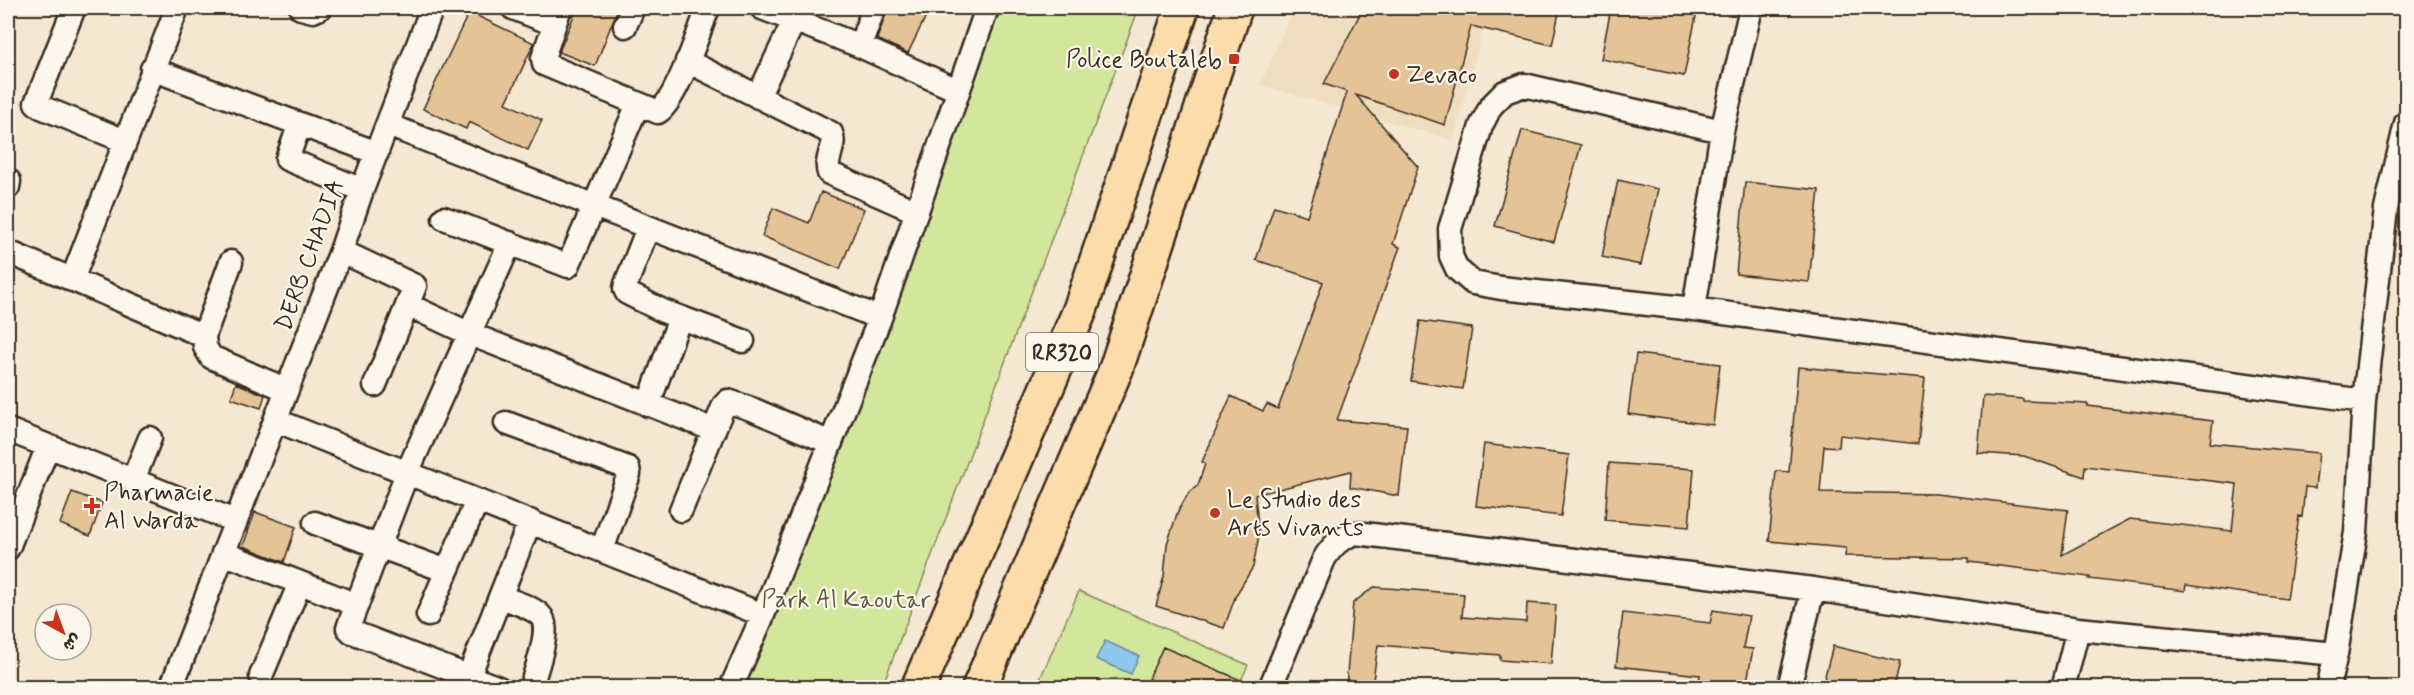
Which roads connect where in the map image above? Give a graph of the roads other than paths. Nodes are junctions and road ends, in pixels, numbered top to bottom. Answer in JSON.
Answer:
{"nodes":[{"id":1,"x":74,"y":8,"type":"edge"},
{"id":2,"x":177,"y":8,"type":"edge"},
{"id":3,"x":301,"y":8,"type":"edge"},
{"id":4,"x":320,"y":8,"type":"edge"},
{"id":5,"x":432,"y":8,"type":"edge"},
{"id":6,"x":513,"y":8,"type":"edge"},
{"id":7,"x":708,"y":8,"type":"edge"},
{"id":8,"x":762,"y":8,"type":"edge"},
{"id":9,"x":874,"y":8,"type":"edge"},
{"id":10,"x":987,"y":8,"type":"edge"},
{"id":11,"x":1182,"y":8,"type":"edge"},
{"id":12,"x":1235,"y":8,"type":"edge"},
{"id":13,"x":1751,"y":8,"type":"edge"},
{"id":14,"x":797,"y":14,"type":"edge"},
{"id":15,"x":557,"y":16,"type":"edge"},
{"id":16,"x":860,"y":46,"type":"junction"},
{"id":17,"x":687,"y":61,"type":"junction"},
{"id":18,"x":152,"y":69,"type":"junction"},
{"id":19,"x":957,"y":90,"type":"junction"},
{"id":20,"x":758,"y":97,"type":"junction"},
{"id":21,"x":638,"y":104,"type":"junction"},
{"id":22,"x":2406,"y":123,"type":"edge"},
{"id":23,"x":300,"y":124,"type":"junction"},
{"id":24,"x":388,"y":125,"type":"junction"},
{"id":25,"x":1722,"y":131,"type":"junction"},
{"id":26,"x":125,"y":141,"type":"junction"},
{"id":27,"x":377,"y":153,"type":"junction"},
{"id":28,"x":362,"y":190,"type":"junction"},
{"id":29,"x":594,"y":207,"type":"junction"},
{"id":30,"x":2396,"y":211,"type":"edge"},
{"id":31,"x":916,"y":212,"type":"junction"},
{"id":32,"x":444,"y":218,"type":"dead end"},
{"id":33,"x":648,"y":228,"type":"junction"},
{"id":34,"x":510,"y":243,"type":"junction"},
{"id":35,"x":341,"y":251,"type":"junction"},
{"id":36,"x":8,"y":252,"type":"edge"},
{"id":37,"x":231,"y":262,"type":"dead end"},
{"id":38,"x":72,"y":280,"type":"junction"},
{"id":39,"x":408,"y":305,"type":"junction"},
{"id":40,"x":1694,"y":309,"type":"junction"},
{"id":41,"x":680,"y":318,"type":"junction"},
{"id":42,"x":880,"y":318,"type":"junction"},
{"id":43,"x":470,"y":334,"type":"junction"},
{"id":44,"x":204,"y":336,"type":"junction"},
{"id":45,"x":743,"y":341,"type":"dead end"},
{"id":46,"x":375,"y":385,"type":"dead end"},
{"id":47,"x":287,"y":390,"type":"junction"},
{"id":48,"x":2364,"y":401,"type":"junction"},
{"id":49,"x":648,"y":405,"type":"junction"},
{"id":50,"x":275,"y":420,"type":"junction"},
{"id":51,"x":506,"y":423,"type":"dead end"},
{"id":52,"x":8,"y":430,"type":"edge"},
{"id":53,"x":714,"y":430,"type":"junction"},
{"id":54,"x":150,"y":438,"type":"dead end"},
{"id":55,"x":831,"y":443,"type":"junction"},
{"id":56,"x":48,"y":446,"type":"junction"},
{"id":57,"x":407,"y":473,"type":"junction"},
{"id":58,"x":133,"y":480,"type":"junction"},
{"id":59,"x":477,"y":501,"type":"junction"},
{"id":60,"x":681,"y":510,"type":"dead end"},
{"id":61,"x":235,"y":521,"type":"junction"},
{"id":62,"x":530,"y":521,"type":"junction"},
{"id":63,"x":315,"y":523,"type":"dead end"},
{"id":64,"x":8,"y":548,"type":"edge"},
{"id":65,"x":380,"y":548,"type":"junction"},
{"id":66,"x":602,"y":550,"type":"junction"},
{"id":67,"x":223,"y":553,"type":"junction"},
{"id":68,"x":447,"y":571,"type":"junction"},
{"id":69,"x":300,"y":583,"type":"junction"},
{"id":70,"x":1813,"y":589,"type":"junction"},
{"id":71,"x":501,"y":597,"type":"junction"},
{"id":72,"x":357,"y":605,"type":"junction"},
{"id":73,"x":428,"y":615,"type":"dead end"},
{"id":74,"x":763,"y":615,"type":"junction"},
{"id":75,"x":2078,"y":628,"type":"junction"},
{"id":76,"x":2336,"y":654,"type":"junction"},
{"id":77,"x":261,"y":676,"type":"dead end"},
{"id":78,"x":469,"y":676,"type":"junction"},
{"id":79,"x":171,"y":687,"type":"edge"},
{"id":80,"x":499,"y":687,"type":"edge"},
{"id":81,"x":531,"y":687,"type":"edge"},
{"id":82,"x":731,"y":687,"type":"edge"},
{"id":83,"x":918,"y":687,"type":"edge"},
{"id":84,"x":979,"y":687,"type":"edge"},
{"id":85,"x":1270,"y":687,"type":"edge"},
{"id":86,"x":1789,"y":687,"type":"edge"},
{"id":87,"x":2063,"y":687,"type":"edge"},
{"id":88,"x":2328,"y":687,"type":"edge"}],
"edges":[{"from":1,"to":26,"type":"street"},
{"from":2,"to":18,"type":"street"},
{"from":3,"to":4,"type":"street"},
{"from":5,"to":24,"type":"street","name":"DERB CHADIA"},
{"from":6,"to":15,"type":"street"},
{"from":7,"to":17,"type":"street"},
{"from":8,"to":14,"type":"street"},
{"from":9,"to":16,"type":"street"},
{"from":10,"to":19,"type":"street"},
{"from":11,"to":83,"type":"main road","number":"RR320"},
{"from":12,"to":84,"type":"main road","number":"RR320"},
{"from":13,"to":25,"type":"street"},
{"from":14,"to":16,"type":"street"},
{"from":14,"to":20,"type":"street"},
{"from":15,"to":21,"type":"street"},
{"from":16,"to":19,"type":"street"},
{"from":17,"to":20,"type":"street"},
{"from":17,"to":21,"type":"street"},
{"from":18,"to":23,"type":"street"},
{"from":18,"to":26,"type":"street"},
{"from":19,"to":31,"type":"street"},
{"from":20,"to":31,"type":"street"},
{"from":21,"to":29,"type":"street"},
{"from":22,"to":30,"type":"street"},
{"from":23,"to":27,"type":"street"},
{"from":23,"to":28,"type":"street"},
{"from":24,"to":27,"type":"street","name":"DERB CHADIA"},
{"from":24,"to":29,"type":"street"},
{"from":25,"to":40,"type":"street"},
{"from":25,"to":40,"type":"street"},
{"from":26,"to":38,"type":"street"},
{"from":27,"to":28,"type":"street","name":"DERB CHADIA"},
{"from":28,"to":35,"type":"street","name":"DERB CHADIA"},
{"from":29,"to":33,"type":"street"},
{"from":29,"to":34,"type":"street"},
{"from":30,"to":48,"type":"street"},
{"from":31,"to":42,"type":"street"},
{"from":32,"to":34,"type":"street"},
{"from":33,"to":41,"type":"street"},
{"from":33,"to":42,"type":"street"},
{"from":34,"to":43,"type":"street"},
{"from":35,"to":39,"type":"street"},
{"from":35,"to":47,"type":"street","name":"DERB CHADIA"},
{"from":36,"to":38,"type":"street"},
{"from":37,"to":44,"type":"street"},
{"from":38,"to":44,"type":"street"},
{"from":39,"to":43,"type":"street"},
{"from":39,"to":46,"type":"street"},
{"from":40,"to":48,"type":"street"},
{"from":41,"to":45,"type":"street"},
{"from":41,"to":49,"type":"street"},
{"from":42,"to":55,"type":"street"},
{"from":43,"to":49,"type":"street"},
{"from":43,"to":57,"type":"street"},
{"from":44,"to":47,"type":"street"},
{"from":47,"to":50,"type":"street","name":"DERB CHADIA"},
{"from":48,"to":76,"type":"street"},
{"from":49,"to":53,"type":"street"},
{"from":50,"to":57,"type":"street"},
{"from":50,"to":61,"type":"street","name":"DERB CHADIA"},
{"from":51,"to":66,"type":"street"},
{"from":52,"to":56,"type":"street"},
{"from":53,"to":55,"type":"street"},
{"from":53,"to":60,"type":"street"},
{"from":54,"to":58,"type":"street"},
{"from":55,"to":74,"type":"street"},
{"from":56,"to":58,"type":"street"},
{"from":56,"to":64,"type":"street"},
{"from":57,"to":59,"type":"street"},
{"from":57,"to":65,"type":"street"},
{"from":58,"to":61,"type":"street"},
{"from":59,"to":62,"type":"street"},
{"from":59,"to":68,"type":"street"},
{"from":61,"to":67,"type":"street","name":"DERB CHADIA"},
{"from":62,"to":66,"type":"street"},
{"from":62,"to":71,"type":"street"},
{"from":63,"to":65,"type":"street"},
{"from":65,"to":68,"type":"street"},
{"from":65,"to":72,"type":"street"},
{"from":66,"to":74,"type":"street"},
{"from":67,"to":69,"type":"street"},
{"from":67,"to":79,"type":"street","name":"DERB CHADIA"},
{"from":68,"to":73,"type":"street"},
{"from":69,"to":72,"type":"street"},
{"from":69,"to":77,"type":"street"},
{"from":70,"to":75,"type":"street"},
{"from":70,"to":85,"type":"street"},
{"from":70,"to":86,"type":"street"},
{"from":71,"to":78,"type":"street"},
{"from":71,"to":81,"type":"street"},
{"from":72,"to":78,"type":"street"},
{"from":74,"to":82,"type":"street"},
{"from":75,"to":76,"type":"street"},
{"from":75,"to":87,"type":"street"},
{"from":76,"to":88,"type":"street"},
{"from":78,"to":80,"type":"street"}]}
